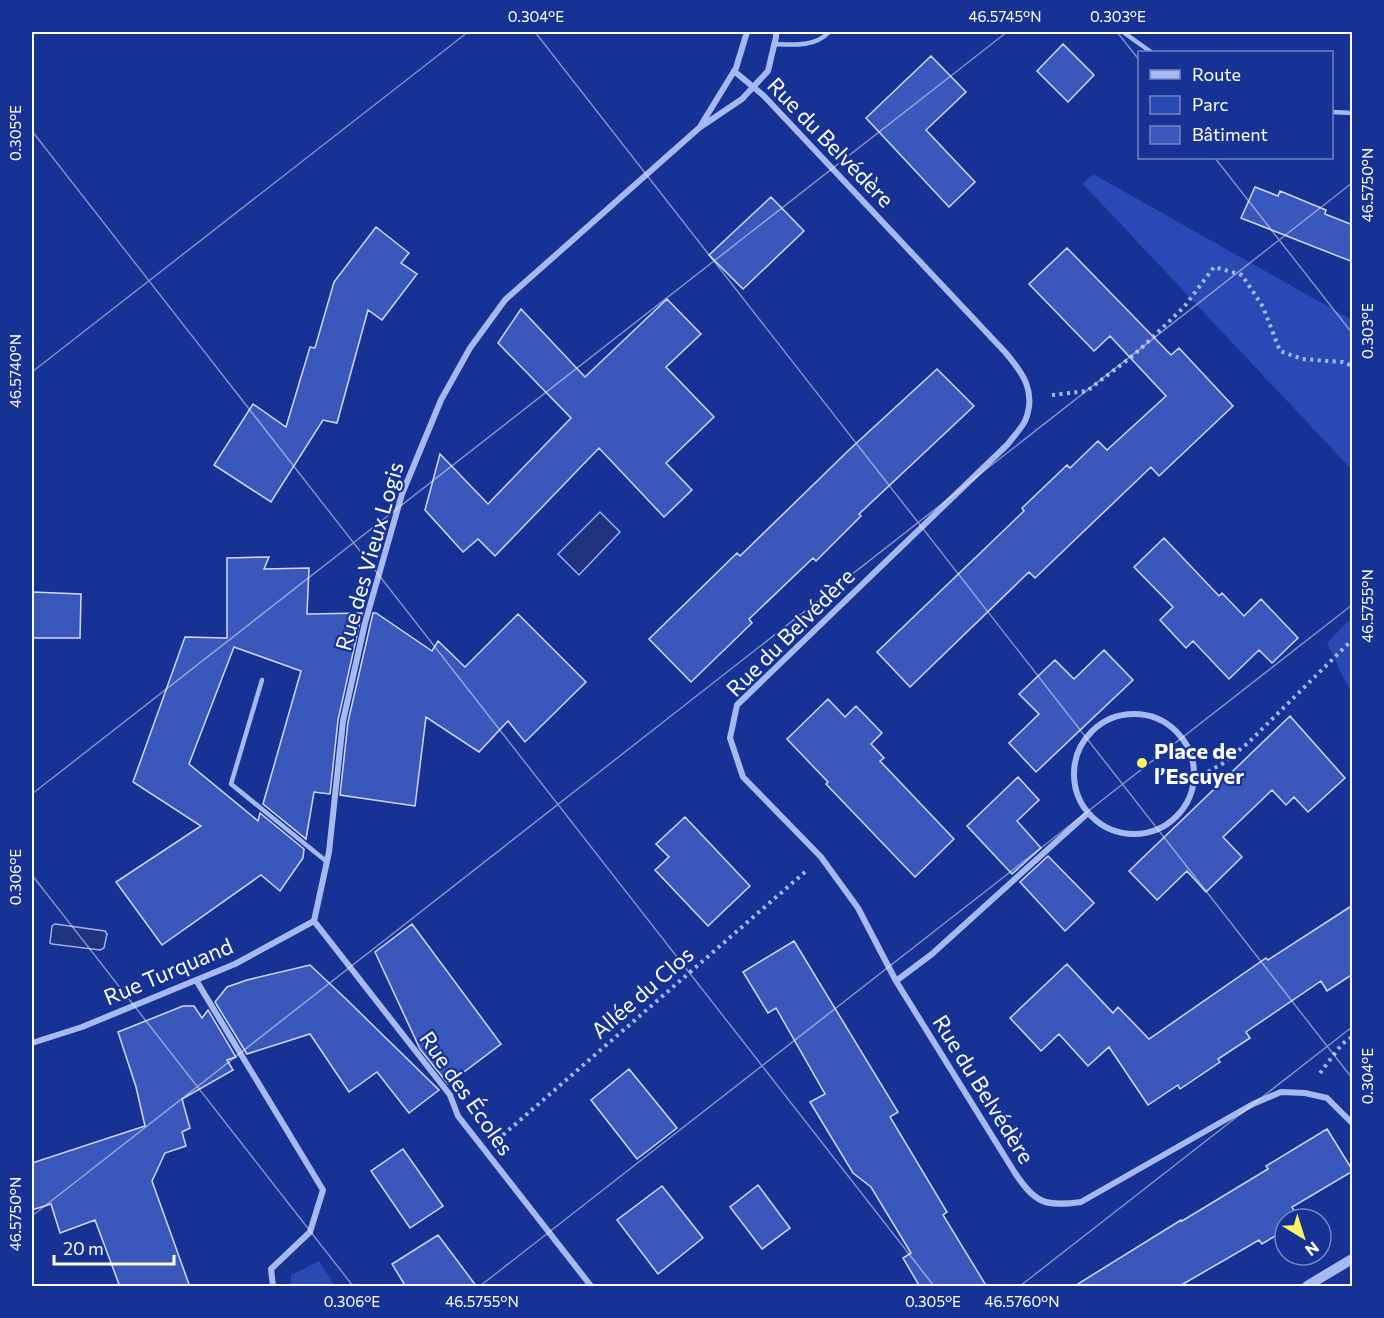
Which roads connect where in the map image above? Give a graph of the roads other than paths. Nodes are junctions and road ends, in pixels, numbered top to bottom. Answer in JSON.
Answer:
{"nodes":[{"id":1,"x":747,"y":32,"type":"edge"},
{"id":2,"x":776,"y":32,"type":"edge"},
{"id":3,"x":829,"y":32,"type":"edge"},
{"id":4,"x":1123,"y":32,"type":"edge"},
{"id":5,"x":774,"y":44,"type":"junction"},
{"id":6,"x":1150,"y":51,"type":"edge"},
{"id":7,"x":734,"y":71,"type":"junction"},
{"id":8,"x":754,"y":86,"type":"junction"},
{"id":9,"x":1333,"y":112,"type":"edge"},
{"id":10,"x":1353,"y":113,"type":"edge"},
{"id":11,"x":699,"y":128,"type":"junction"},
{"id":12,"x":262,"y":680,"type":"dead end"},
{"id":13,"x":1088,"y":813,"type":"junction"},
{"id":14,"x":326,"y":861,"type":"junction"},
{"id":15,"x":314,"y":921,"type":"junction"},
{"id":16,"x":196,"y":980,"type":"junction"},
{"id":17,"x":896,"y":981,"type":"junction"},
{"id":18,"x":32,"y":1043,"type":"edge"},
{"id":19,"x":1353,"y":1123,"type":"edge"},
{"id":20,"x":1353,"y":1259,"type":"edge"},
{"id":21,"x":273,"y":1287,"type":"edge"},
{"id":22,"x":591,"y":1287,"type":"edge"},
{"id":23,"x":1307,"y":1287,"type":"edge"}],
"edges":[{"from":1,"to":7,"type":"street","name":"Rue des Vieux Logis"},
{"from":2,"to":5,"type":"street","name":"Rue des Vieux Logis"},
{"from":3,"to":5,"type":"lane"},
{"from":4,"to":6,"type":"lane"},
{"from":5,"to":8,"type":"street","name":"Rue des Vieux Logis"},
{"from":7,"to":8,"type":"street","name":"Rue du Belvédère"},
{"from":7,"to":11,"type":"street","name":"Rue des Vieux Logis"},
{"from":8,"to":11,"type":"street","name":"Rue des Vieux Logis"},
{"from":8,"to":17,"type":"street","name":"Rue du Belvédère"},
{"from":9,"to":10,"type":"lane"},
{"from":11,"to":14,"type":"street","name":"Rue des Vieux Logis"},
{"from":12,"to":14,"type":"lane"},
{"from":13,"to":13,"type":"street"},
{"from":13,"to":17,"type":"street"},
{"from":14,"to":15,"type":"street","name":"Rue des Vieux Logis"},
{"from":15,"to":16,"type":"street","name":"Rue Turquand"},
{"from":15,"to":22,"type":"street","name":"Rue des Écoles"},
{"from":16,"to":18,"type":"street","name":"Rue Turquand"},
{"from":16,"to":21,"type":"street"},
{"from":17,"to":19,"type":"street","name":"Rue du Belvédère"},
{"from":20,"to":23,"type":"street"}]}
